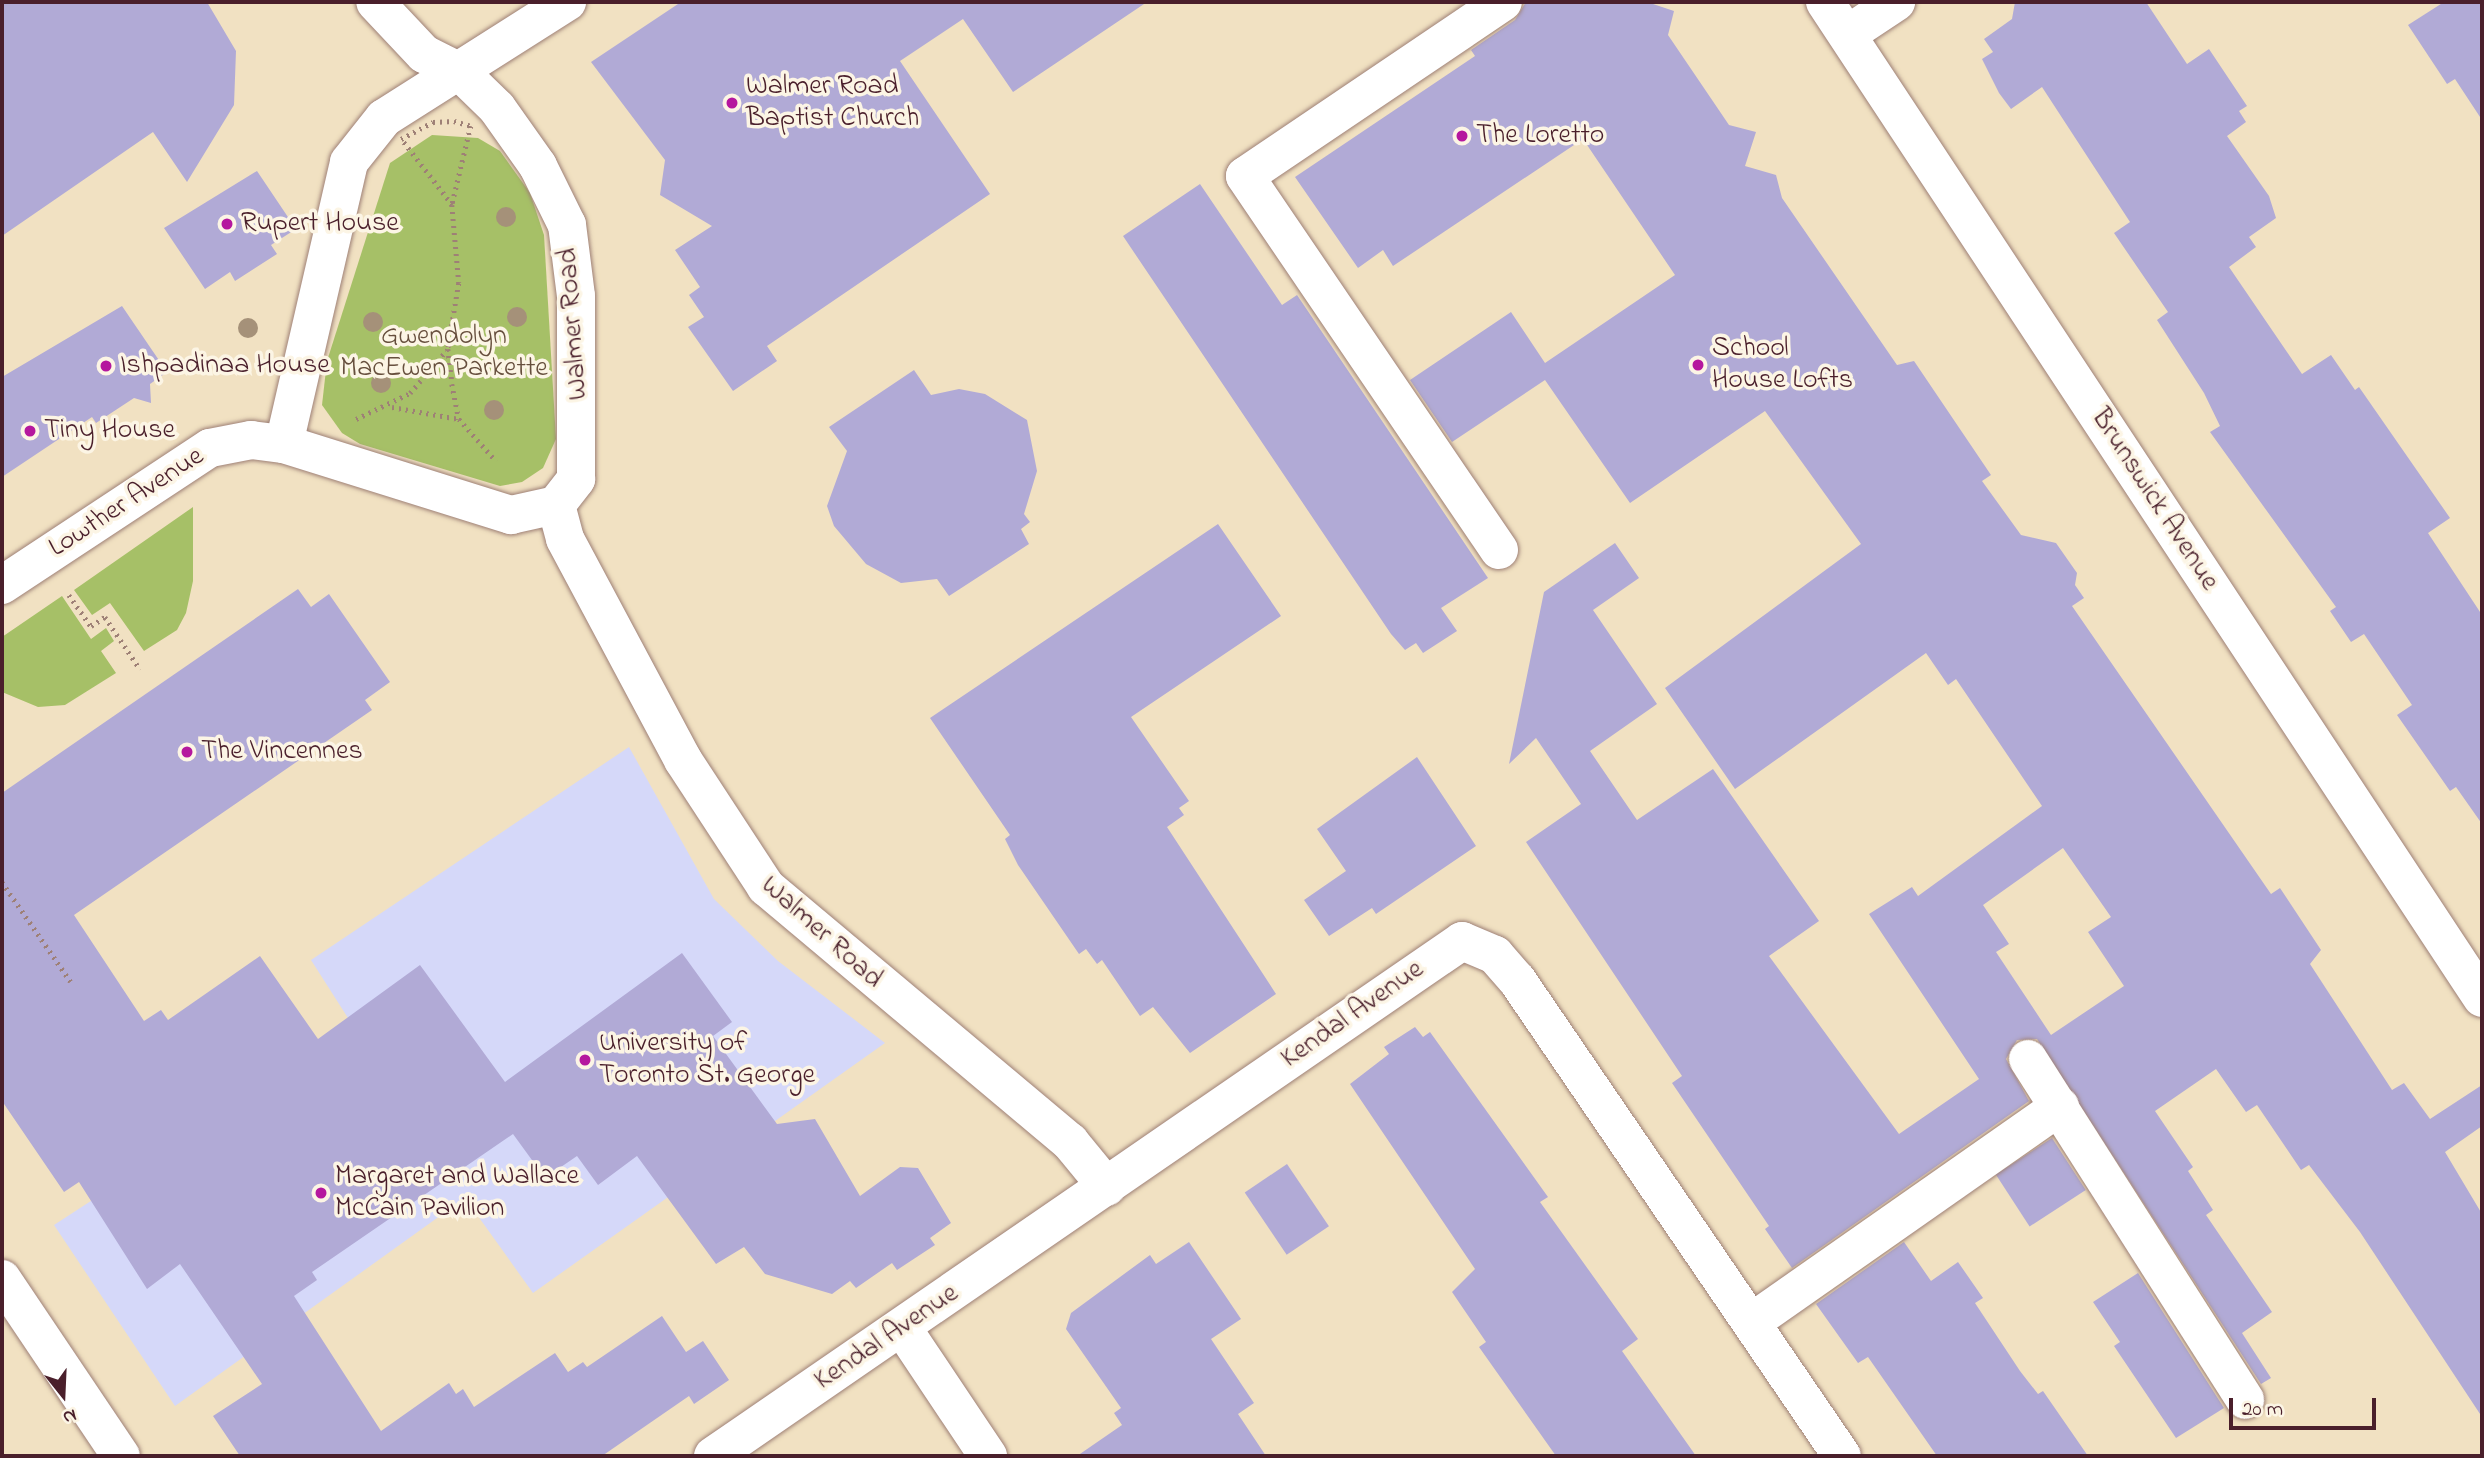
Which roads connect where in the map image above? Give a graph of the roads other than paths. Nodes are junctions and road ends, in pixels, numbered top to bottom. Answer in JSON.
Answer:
{"nodes":[{"id":1,"x":375,"y":2,"type":"edge"},
{"id":2,"x":567,"y":2,"type":"edge"},
{"id":3,"x":1503,"y":2,"type":"edge"},
{"id":4,"x":1825,"y":2,"type":"edge"},
{"id":5,"x":1896,"y":2,"type":"edge"},
{"id":6,"x":1848,"y":34,"type":"junction"},
{"id":7,"x":460,"y":72,"type":"junction"},
{"id":8,"x":284,"y":444,"type":"junction"},
{"id":9,"x":556,"y":505,"type":"junction"},
{"id":10,"x":1499,"y":550,"type":"dead end"},
{"id":11,"x":2,"y":585,"type":"edge"},
{"id":12,"x":2482,"y":998,"type":"edge"},
{"id":13,"x":2028,"y":1059,"type":"dead end"},
{"id":14,"x":2060,"y":1107,"type":"junction"},
{"id":15,"x":1107,"y":1187,"type":"junction"},
{"id":16,"x":2,"y":1279,"type":"edge"},
{"id":17,"x":1752,"y":1322,"type":"junction"},
{"id":18,"x":903,"y":1329,"type":"junction"},
{"id":19,"x":2245,"y":1400,"type":"dead end"},
{"id":20,"x":121,"y":1456,"type":"edge"},
{"id":21,"x":713,"y":1456,"type":"edge"},
{"id":22,"x":988,"y":1456,"type":"edge"},
{"id":23,"x":1842,"y":1456,"type":"edge"}],
"edges":[{"from":1,"to":7,"type":"street","name":"Walmer Road"},
{"from":2,"to":7,"type":"street"},
{"from":3,"to":10,"type":"street"},
{"from":4,"to":6,"type":"street","name":"Brunswick Avenue"},
{"from":5,"to":6,"type":"street"},
{"from":6,"to":12,"type":"street","name":"Brunswick Avenue"},
{"from":7,"to":8,"type":"street"},
{"from":7,"to":9,"type":"street","name":"Walmer Road"},
{"from":8,"to":9,"type":"street"},
{"from":8,"to":11,"type":"street","name":"Lowther Avenue"},
{"from":9,"to":15,"type":"street","name":"Walmer Road"},
{"from":13,"to":14,"type":"street"},
{"from":14,"to":17,"type":"street"},
{"from":14,"to":19,"type":"street"},
{"from":15,"to":17,"type":"street","name":"Kendal Avenue"},
{"from":15,"to":18,"type":"street","name":"Kendal Avenue"},
{"from":16,"to":20,"type":"street"},
{"from":17,"to":23,"type":"street","name":"Kendal Avenue"},
{"from":18,"to":21,"type":"street","name":"Kendal Avenue"},
{"from":18,"to":22,"type":"street"}]}
